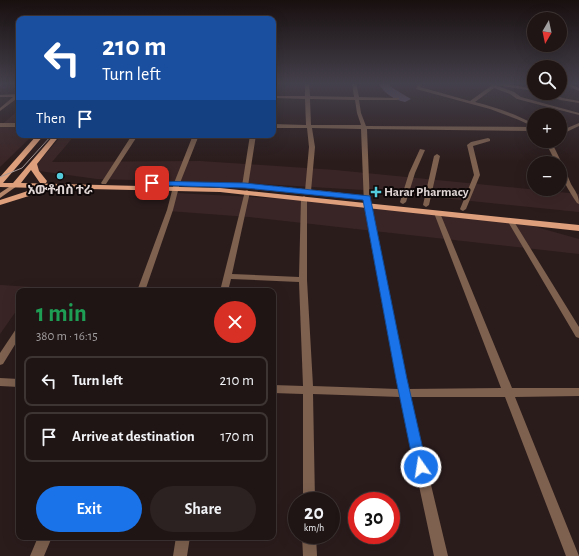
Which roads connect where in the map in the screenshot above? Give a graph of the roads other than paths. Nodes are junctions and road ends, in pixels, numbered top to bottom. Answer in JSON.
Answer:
{"nodes":[{"id":1,"x":309,"y":109,"type":"edge"},
{"id":2,"x":358,"y":109,"type":"edge"},
{"id":3,"x":492,"y":109,"type":"edge"},
{"id":4,"x":560,"y":109,"type":"edge"},
{"id":5,"x":579,"y":114,"type":"edge"},
{"id":6,"x":527,"y":124,"type":"edge"},
{"id":7,"x":579,"y":124,"type":"edge"},
{"id":8,"x":0,"y":125,"type":"edge"},
{"id":9,"x":16,"y":125,"type":"edge"},
{"id":10,"x":276,"y":126,"type":"edge"},
{"id":11,"x":309,"y":126,"type":"junction"},
{"id":12,"x":572,"y":127,"type":"junction"},
{"id":13,"x":364,"y":128,"type":"junction"},
{"id":14,"x":527,"y":128,"type":"edge"},
{"id":15,"x":567,"y":130,"type":"edge"},
{"id":16,"x":579,"y":133,"type":"edge"},
{"id":17,"x":38,"y":138,"type":"edge"},
{"id":18,"x":55,"y":138,"type":"edge"},
{"id":19,"x":133,"y":138,"type":"edge"},
{"id":20,"x":195,"y":138,"type":"edge"},
{"id":21,"x":253,"y":138,"type":"edge"},
{"id":22,"x":488,"y":140,"type":"dead end"},
{"id":23,"x":422,"y":150,"type":"dead end"},
{"id":24,"x":437,"y":156,"type":"dead end"},
{"id":25,"x":33,"y":164,"type":"junction"},
{"id":26,"x":1,"y":179,"type":"edge"},
{"id":27,"x":43,"y":181,"type":"junction"},
{"id":28,"x":567,"y":181,"type":"edge"},
{"id":29,"x":16,"y":182,"type":"junction"},
{"id":30,"x":104,"y":183,"type":"junction"},
{"id":31,"x":176,"y":185,"type":"junction"},
{"id":32,"x":52,"y":186,"type":"junction"},
{"id":33,"x":246,"y":189,"type":"junction"},
{"id":34,"x":306,"y":194,"type":"junction"},
{"id":35,"x":0,"y":196,"type":"edge"},
{"id":36,"x":367,"y":201,"type":"junction"},
{"id":37,"x":403,"y":202,"type":"junction"},
{"id":38,"x":579,"y":202,"type":"edge"},
{"id":39,"x":0,"y":203,"type":"edge"},
{"id":40,"x":426,"y":205,"type":"junction"},
{"id":41,"x":463,"y":209,"type":"junction"},
{"id":42,"x":437,"y":213,"type":"junction"},
{"id":43,"x":510,"y":220,"type":"junction"},
{"id":44,"x":579,"y":221,"type":"edge"},
{"id":45,"x":548,"y":225,"type":"junction"},
{"id":46,"x":579,"y":228,"type":"edge"},
{"id":47,"x":579,"y":233,"type":"edge"},
{"id":48,"x":227,"y":276,"type":"junction"},
{"id":49,"x":303,"y":280,"type":"junction"},
{"id":50,"x":142,"y":288,"type":"edge"},
{"id":51,"x":225,"y":288,"type":"edge"},
{"id":52,"x":579,"y":335,"type":"edge"},
{"id":53,"x":16,"y":336,"type":"edge"},
{"id":54,"x":0,"y":361,"type":"edge"},
{"id":55,"x":0,"y":382,"type":"edge"},
{"id":56,"x":16,"y":383,"type":"edge"},
{"id":57,"x":276,"y":389,"type":"edge"},
{"id":58,"x":308,"y":390,"type":"junction"},
{"id":59,"x":579,"y":392,"type":"edge"},
{"id":60,"x":404,"y":393,"type":"junction"},
{"id":61,"x":508,"y":393,"type":"junction"},
{"id":62,"x":309,"y":492,"type":"edge"},
{"id":63,"x":44,"y":540,"type":"edge"},
{"id":64,"x":183,"y":540,"type":"edge"},
{"id":65,"x":309,"y":544,"type":"edge"},
{"id":66,"x":37,"y":556,"type":"edge"},
{"id":67,"x":180,"y":556,"type":"edge"},
{"id":68,"x":310,"y":556,"type":"edge"},
{"id":69,"x":441,"y":556,"type":"edge"},
{"id":70,"x":573,"y":556,"type":"edge"}],
"edges":[{"from":1,"to":11,"type":"street"},
{"from":2,"to":13,"type":"street"},
{"from":3,"to":6,"type":"street"},
{"from":4,"to":5,"type":"street"},
{"from":7,"to":12,"type":"street"},
{"from":8,"to":9,"type":"street"},
{"from":10,"to":11,"type":"street"},
{"from":11,"to":13,"type":"street"},
{"from":11,"to":34,"type":"street"},
{"from":12,"to":15,"type":"street"},
{"from":12,"to":16,"type":"street"},
{"from":13,"to":14,"type":"street"},
{"from":13,"to":36,"type":"street"},
{"from":17,"to":26,"type":"main road"},
{"from":18,"to":25,"type":"main road"},
{"from":19,"to":30,"type":"street"},
{"from":20,"to":31,"type":"street"},
{"from":21,"to":33,"type":"street"},
{"from":22,"to":41,"type":"street"},
{"from":23,"to":37,"type":"street"},
{"from":24,"to":40,"type":"street"},
{"from":25,"to":27,"type":"main road"},
{"from":25,"to":29,"type":"main road"},
{"from":26,"to":29,"type":"main road"},
{"from":27,"to":29,"type":"main road"},
{"from":27,"to":30,"type":"main road"},
{"from":28,"to":38,"type":"street"},
{"from":29,"to":32,"type":"main road"},
{"from":29,"to":35,"type":"main road"},
{"from":30,"to":31,"type":"main road"},
{"from":31,"to":32,"type":"main road"},
{"from":31,"to":33,"type":"main road"},
{"from":31,"to":50,"type":"street"},
{"from":32,"to":39,"type":"main road"},
{"from":33,"to":34,"type":"main road"},
{"from":33,"to":48,"type":"street"},
{"from":34,"to":36,"type":"main road"},
{"from":34,"to":49,"type":"street"},
{"from":36,"to":37,"type":"main road"},
{"from":36,"to":42,"type":"main road"},
{"from":36,"to":60,"type":"street"},
{"from":37,"to":40,"type":"main road"},
{"from":40,"to":41,"type":"main road"},
{"from":41,"to":44,"type":"main road"},
{"from":42,"to":43,"type":"main road"},
{"from":42,"to":61,"type":"street"},
{"from":43,"to":45,"type":"main road"},
{"from":43,"to":52,"type":"street"},
{"from":45,"to":46,"type":"main road"},
{"from":45,"to":47,"type":"main road"},
{"from":48,"to":49,"type":"street"},
{"from":48,"to":51,"type":"street"},
{"from":49,"to":58,"type":"street"},
{"from":53,"to":54,"type":"street"},
{"from":55,"to":56,"type":"street"},
{"from":57,"to":58,"type":"street"},
{"from":58,"to":60,"type":"street"},
{"from":58,"to":62,"type":"street"},
{"from":59,"to":61,"type":"street"},
{"from":60,"to":61,"type":"street"},
{"from":60,"to":69,"type":"street"},
{"from":61,"to":70,"type":"street"},
{"from":63,"to":66,"type":"street"},
{"from":64,"to":67,"type":"street"},
{"from":65,"to":68,"type":"street"}]}
